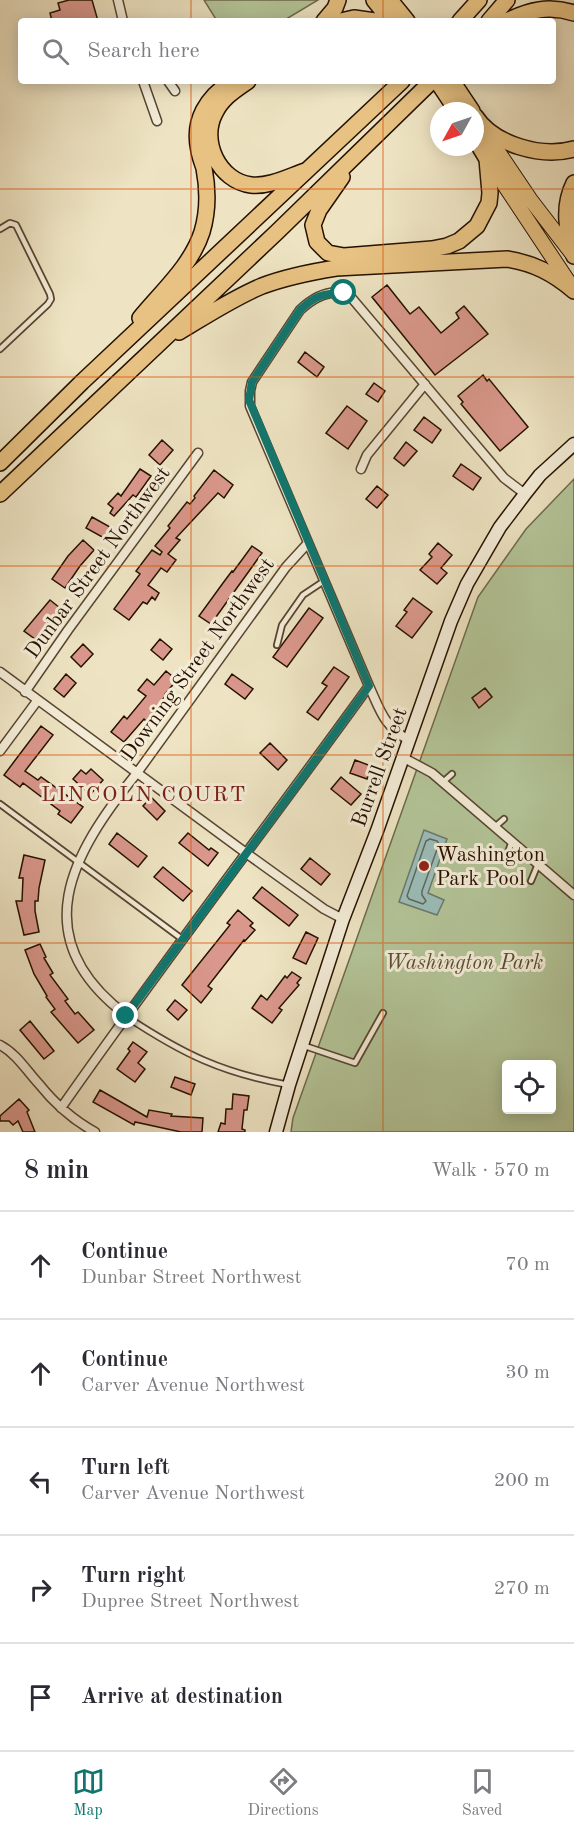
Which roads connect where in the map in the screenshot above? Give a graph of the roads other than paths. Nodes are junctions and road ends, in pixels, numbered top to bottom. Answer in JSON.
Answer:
{"nodes":[{"id":1,"x":118,"y":0,"type":"edge"},
{"id":2,"x":338,"y":0,"type":"edge"},
{"id":3,"x":374,"y":0,"type":"edge"},
{"id":4,"x":390,"y":0,"type":"edge"},
{"id":5,"x":479,"y":0,"type":"edge"},
{"id":6,"x":507,"y":0,"type":"edge"},
{"id":7,"x":574,"y":13,"type":"edge"},
{"id":8,"x":122,"y":18,"type":"edge"},
{"id":9,"x":327,"y":18,"type":"edge"},
{"id":10,"x":389,"y":18,"type":"edge"},
{"id":11,"x":405,"y":18,"type":"edge"},
{"id":12,"x":463,"y":18,"type":"edge"},
{"id":13,"x":492,"y":18,"type":"edge"},
{"id":14,"x":514,"y":18,"type":"edge"},
{"id":15,"x":144,"y":84,"type":"edge"},
{"id":16,"x":170,"y":84,"type":"edge"},
{"id":17,"x":228,"y":84,"type":"edge"},
{"id":18,"x":244,"y":84,"type":"edge"},
{"id":19,"x":399,"y":84,"type":"edge"},
{"id":20,"x":432,"y":84,"type":"edge"},
{"id":21,"x":437,"y":84,"type":"edge"},
{"id":22,"x":454,"y":84,"type":"edge"},
{"id":23,"x":175,"y":91,"type":"dead end"},
{"id":24,"x":450,"y":102,"type":"edge"},
{"id":25,"x":466,"y":102,"type":"edge"},
{"id":26,"x":157,"y":121,"type":"dead end"},
{"id":27,"x":484,"y":125,"type":"edge"},
{"id":28,"x":484,"y":130,"type":"edge"},
{"id":29,"x":574,"y":148,"type":"edge"},
{"id":30,"x":484,"y":153,"type":"edge"},
{"id":31,"x":488,"y":159,"type":"junction"},
{"id":32,"x":348,"y":163,"type":"junction"},
{"id":33,"x":310,"y":169,"type":"junction"},
{"id":34,"x":574,"y":183,"type":"edge"},
{"id":35,"x":0,"y":229,"type":"edge"},
{"id":36,"x":574,"y":256,"type":"edge"},
{"id":37,"x":574,"y":290,"type":"edge"},
{"id":38,"x":156,"y":346,"type":"junction"},
{"id":39,"x":0,"y":349,"type":"edge"},
{"id":40,"x":101,"y":364,"type":"junction"},
{"id":41,"x":425,"y":384,"type":"junction"},
{"id":42,"x":574,"y":444,"type":"edge"},
{"id":43,"x":198,"y":453,"type":"dead end"},
{"id":44,"x":0,"y":463,"type":"edge"},
{"id":45,"x":361,"y":470,"type":"dead end"},
{"id":46,"x":0,"y":494,"type":"edge"},
{"id":47,"x":525,"y":494,"type":"junction"},
{"id":48,"x":308,"y":543,"type":"junction"},
{"id":49,"x":324,"y":581,"type":"junction"},
{"id":50,"x":277,"y":645,"type":"dead end"},
{"id":51,"x":0,"y":672,"type":"edge"},
{"id":52,"x":369,"y":686,"type":"junction"},
{"id":53,"x":26,"y":692,"type":"junction"},
{"id":54,"x":37,"y":701,"type":"junction"},
{"id":55,"x":410,"y":741,"type":"junction"},
{"id":56,"x":0,"y":751,"type":"edge"},
{"id":57,"x":404,"y":758,"type":"junction"},
{"id":58,"x":137,"y":773,"type":"junction"},
{"id":59,"x":452,"y":774,"type":"dead end"},
{"id":60,"x":443,"y":782,"type":"junction"},
{"id":61,"x":0,"y":804,"type":"edge"},
{"id":62,"x":504,"y":819,"type":"dead end"},
{"id":63,"x":496,"y":826,"type":"junction"},
{"id":64,"x":512,"y":840,"type":"junction"},
{"id":65,"x":246,"y":853,"type":"junction"},
{"id":66,"x":507,"y":855,"type":"dead end"},
{"id":67,"x":77,"y":862,"type":"junction"},
{"id":68,"x":538,"y":863,"type":"junction"},
{"id":69,"x":531,"y":881,"type":"dead end"},
{"id":70,"x":574,"y":895,"type":"edge"},
{"id":71,"x":343,"y":919,"type":"junction"},
{"id":72,"x":182,"y":939,"type":"junction"},
{"id":73,"x":383,"y":1013,"type":"dead end"},
{"id":74,"x":126,"y":1016,"type":"junction"},
{"id":75,"x":302,"y":1045,"type":"junction"},
{"id":76,"x":1,"y":1047,"type":"edge"},
{"id":77,"x":289,"y":1085,"type":"junction"},
{"id":78,"x":61,"y":1108,"type":"junction"},
{"id":79,"x":76,"y":1120,"type":"junction"},
{"id":80,"x":74,"y":1132,"type":"edge"},
{"id":81,"x":95,"y":1132,"type":"edge"},
{"id":82,"x":276,"y":1132,"type":"edge"}],
"edges":[{"from":1,"to":8,"type":"street"},
{"from":2,"to":9,"type":"highway"},
{"from":3,"to":10,"type":"highway"},
{"from":4,"to":11,"type":"highway"},
{"from":5,"to":12,"type":"highway"},
{"from":6,"to":13,"type":"highway"},
{"from":7,"to":14,"type":"highway"},
{"from":15,"to":26,"type":"street"},
{"from":16,"to":23,"type":"street"},
{"from":17,"to":40,"type":"highway"},
{"from":18,"to":33,"type":"highway"},
{"from":19,"to":33,"type":"highway"},
{"from":20,"to":32,"type":"highway"},
{"from":21,"to":24,"type":"highway"},
{"from":22,"to":25,"type":"highway"},
{"from":27,"to":29,"type":"highway"},
{"from":28,"to":36,"type":"main road"},
{"from":30,"to":31,"type":"highway"},
{"from":31,"to":32,"type":"highway"},
{"from":31,"to":37,"type":"main road"},
{"from":32,"to":38,"type":"highway"},
{"from":33,"to":40,"type":"highway"},
{"from":34,"to":36,"type":"highway"},
{"from":35,"to":39,"type":"lane"},
{"from":37,"to":38,"type":"highway"},
{"from":38,"to":46,"type":"highway"},
{"from":40,"to":44,"type":"highway"},
{"from":41,"to":45,"type":"street"},
{"from":41,"to":47,"type":"street"},
{"from":41,"to":48,"type":"street"},
{"from":42,"to":47,"type":"street","name":"Burrell Street"},
{"from":43,"to":53,"type":"street","name":"Dunbar Street Northwest"},
{"from":47,"to":55,"type":"street","name":"Burrell Street"},
{"from":48,"to":49,"type":"street"},
{"from":48,"to":58,"type":"street","name":"Downing Street Northwest"},
{"from":49,"to":50,"type":"lane"},
{"from":49,"to":52,"type":"street"},
{"from":51,"to":53,"type":"street"},
{"from":52,"to":55,"type":"street"},
{"from":52,"to":65,"type":"street"},
{"from":53,"to":54,"type":"street"},
{"from":54,"to":56,"type":"street"},
{"from":54,"to":58,"type":"street"},
{"from":55,"to":57,"type":"street","name":"Burrell Street"},
{"from":57,"to":60,"type":"street"},
{"from":57,"to":71,"type":"street","name":"Burrell Street"},
{"from":58,"to":65,"type":"street"},
{"from":58,"to":67,"type":"street","name":"Downing Street Northwest"},
{"from":59,"to":60,"type":"lane"},
{"from":60,"to":63,"type":"street"},
{"from":61,"to":67,"type":"lane"},
{"from":62,"to":63,"type":"lane"},
{"from":63,"to":64,"type":"street"},
{"from":64,"to":66,"type":"lane"},
{"from":64,"to":68,"type":"street"},
{"from":65,"to":71,"type":"street"},
{"from":65,"to":72,"type":"street"},
{"from":67,"to":72,"type":"lane"},
{"from":67,"to":74,"type":"street","name":"Downing Street Northwest"},
{"from":68,"to":69,"type":"lane"},
{"from":68,"to":70,"type":"street"},
{"from":71,"to":75,"type":"street","name":"Burrell Street"},
{"from":72,"to":74,"type":"street"},
{"from":73,"to":75,"type":"lane"},
{"from":74,"to":77,"type":"lane"},
{"from":74,"to":78,"type":"street"},
{"from":75,"to":77,"type":"street","name":"Burrell Street"},
{"from":76,"to":78,"type":"street"},
{"from":77,"to":82,"type":"street","name":"Burrell Street"},
{"from":78,"to":79,"type":"street"},
{"from":79,"to":80,"type":"street"},
{"from":79,"to":81,"type":"street"}]}
